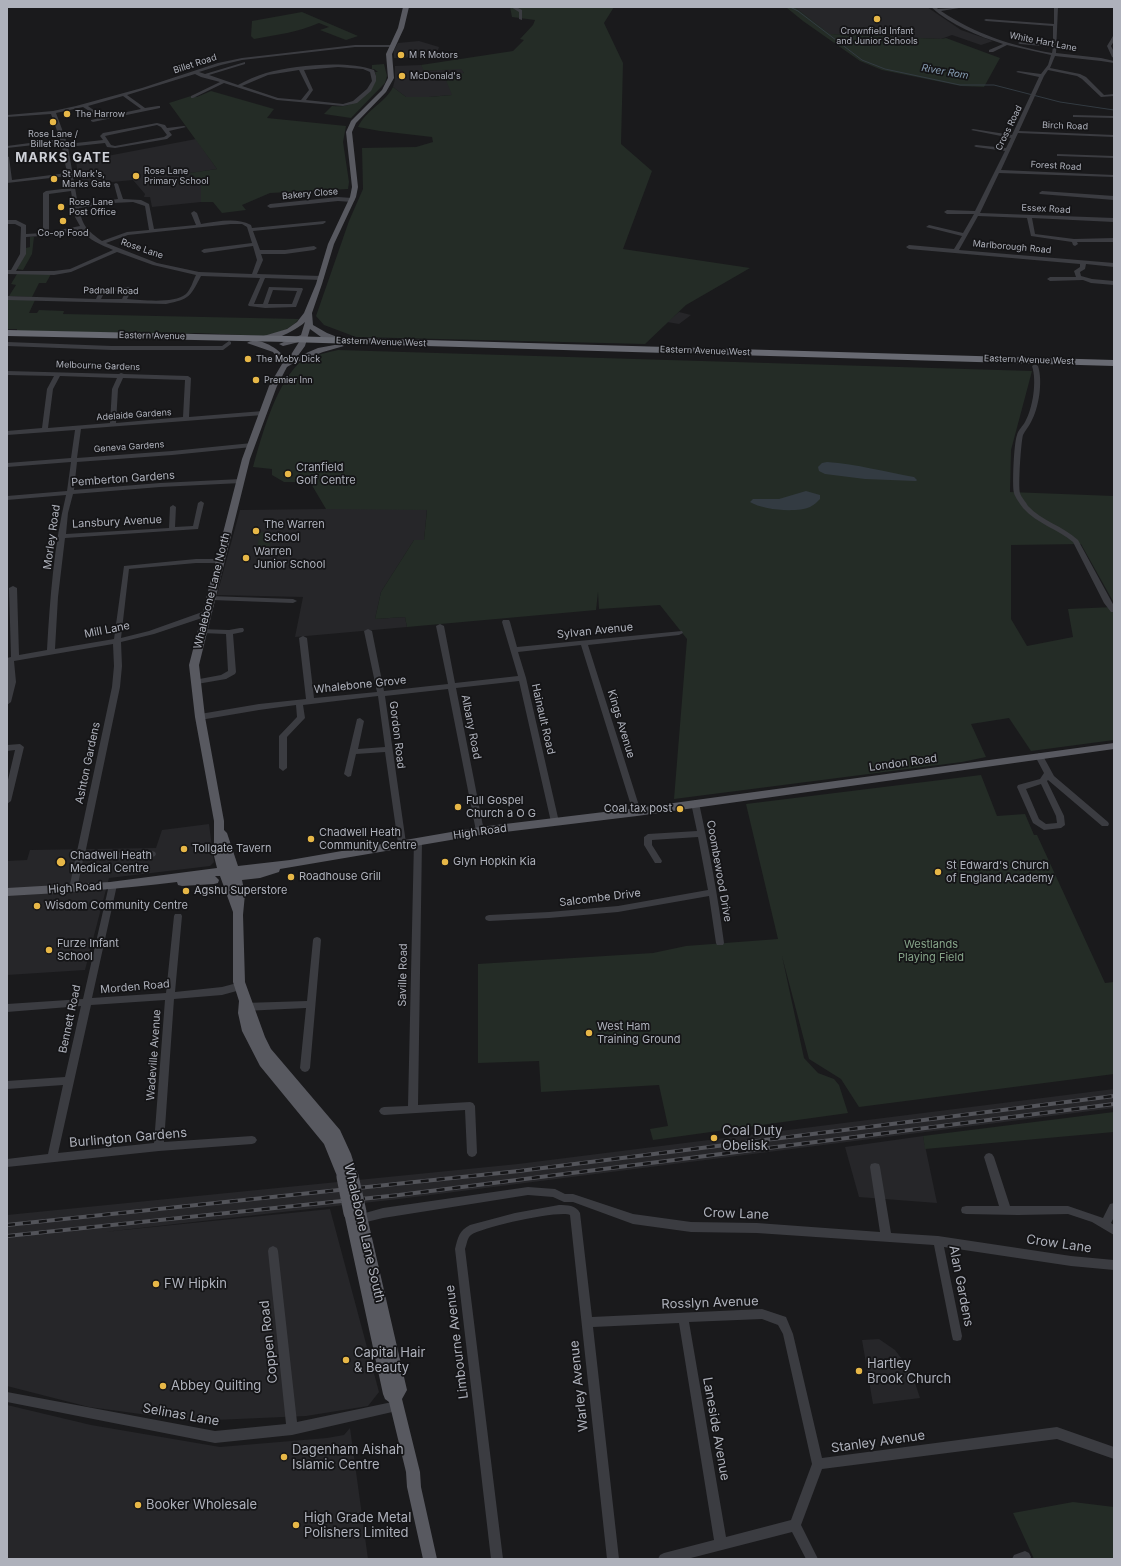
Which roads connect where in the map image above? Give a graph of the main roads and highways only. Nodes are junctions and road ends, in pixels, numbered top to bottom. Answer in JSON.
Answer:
{"nodes":[{"id":1,"x":406,"y":7,"type":"edge"},
{"id":2,"x":307,"y":318,"type":"junction"},
{"id":3,"x":7,"y":333,"type":"edge"},
{"id":4,"x":123,"y":335,"type":"junction"},
{"id":5,"x":7,"y":338,"type":"edge"},
{"id":6,"x":254,"y":341,"type":"junction"},
{"id":7,"x":349,"y":341,"type":"junction"},
{"id":8,"x":299,"y":342,"type":"junction"},
{"id":9,"x":340,"y":346,"type":"junction"},
{"id":10,"x":416,"y":348,"type":"junction"},
{"id":11,"x":286,"y":363,"type":"junction"},
{"id":12,"x":1114,"y":363,"type":"edge"},
{"id":13,"x":1114,"y":368,"type":"edge"},
{"id":14,"x":1114,"y":746,"type":"edge"},
{"id":15,"x":695,"y":803,"type":"joint"},
{"id":16,"x":230,"y":874,"type":"junction"},
{"id":17,"x":7,"y":892,"type":"edge"},
{"id":18,"x":430,"y":1559,"type":"edge"}],
"edges":[{"from":1,"to":2,"type":"main road","name":"Whalebone Lane North"},
{"from":2,"to":6,"type":"main road"},
{"from":2,"to":7,"type":"main road"},
{"from":2,"to":8,"type":"main road","name":"Whalebone Lane North"},
{"from":3,"to":4,"type":"highway","name":"Eastern Avenue"},
{"from":4,"to":6,"type":"highway","name":"Eastern Avenue"},
{"from":4,"to":8,"type":"highway"},
{"from":5,"to":6,"type":"highway","name":"Eastern Avenue"},
{"from":6,"to":8,"type":"highway","name":"Eastern Avenue"},
{"from":6,"to":8,"type":"highway","name":"Eastern Avenue"},
{"from":6,"to":11,"type":"main road"},
{"from":7,"to":8,"type":"highway","name":"Eastern Avenue West"},
{"from":7,"to":12,"type":"highway","name":"Eastern Avenue West"},
{"from":8,"to":9,"type":"highway","name":"Eastern Avenue West"},
{"from":8,"to":10,"type":"highway"},
{"from":8,"to":11,"type":"main road","name":"Whalebone Lane North"},
{"from":9,"to":10,"type":"highway","name":"Eastern Avenue West"},
{"from":9,"to":11,"type":"main road"},
{"from":10,"to":13,"type":"highway","name":"Eastern Avenue West"},
{"from":11,"to":16,"type":"main road","name":"Whalebone Lane North"},
{"from":14,"to":15,"type":"main road","name":"London Road"},
{"from":15,"to":16,"type":"main road","name":"High Road"},
{"from":16,"to":17,"type":"main road","name":"High Road"},
{"from":16,"to":18,"type":"main road","name":"Whalebone Lane South","bridge":true}]}
